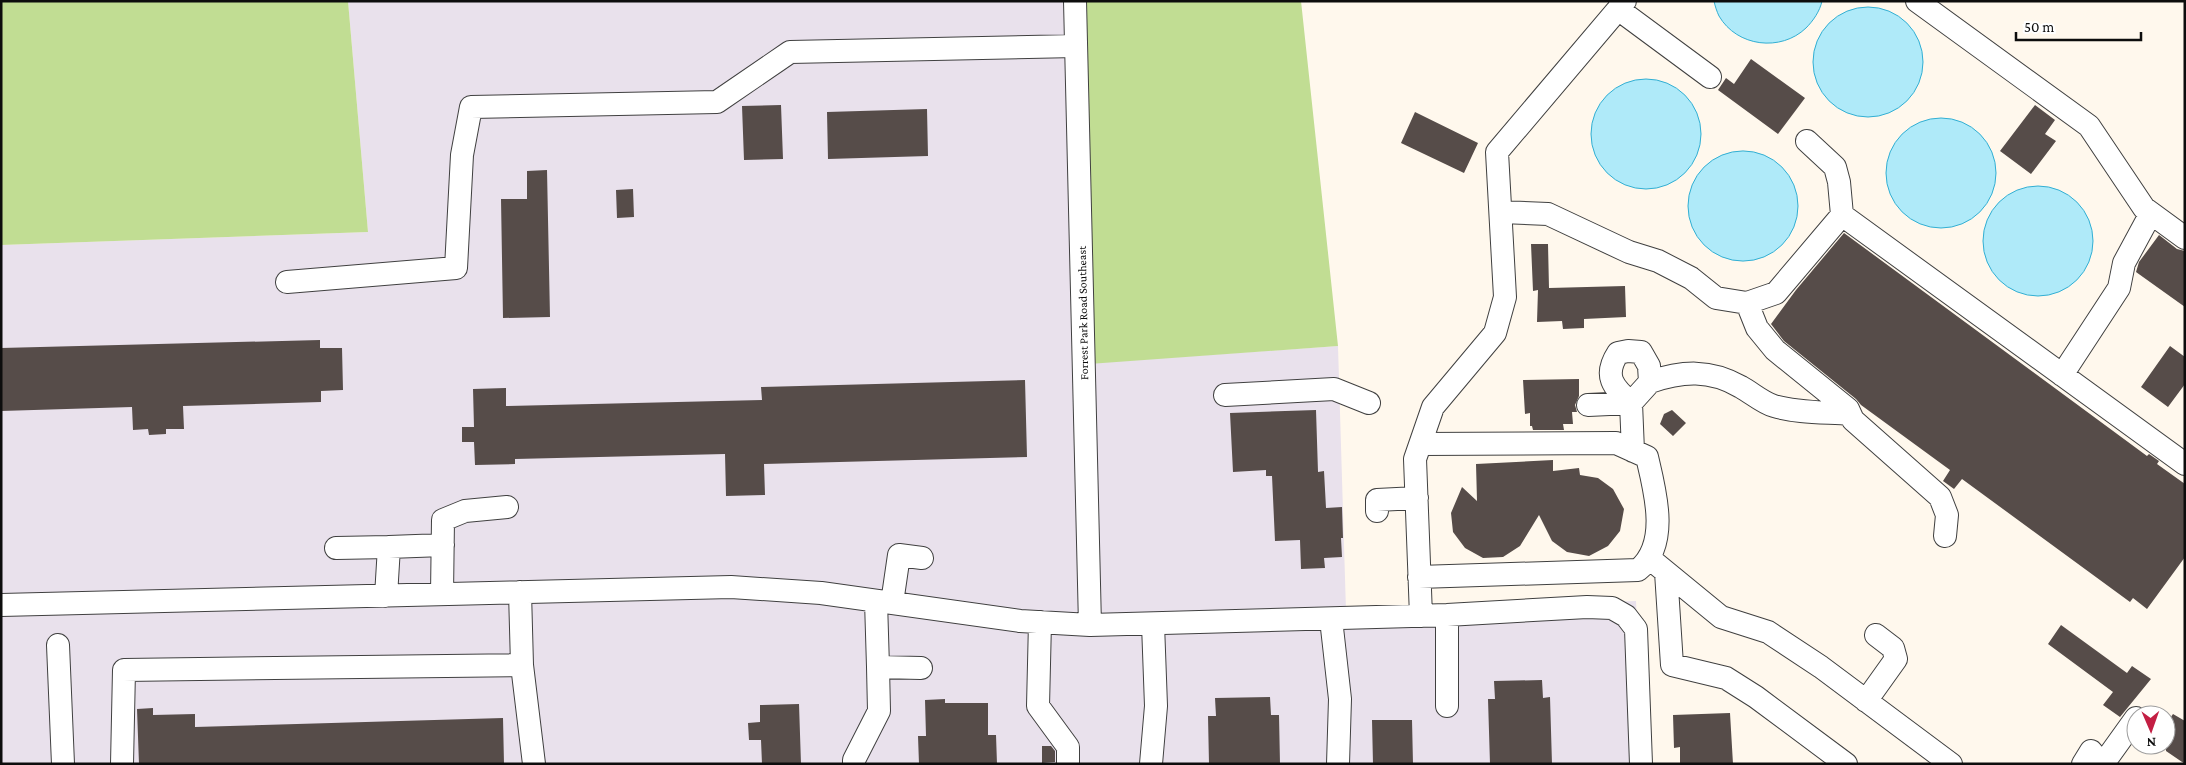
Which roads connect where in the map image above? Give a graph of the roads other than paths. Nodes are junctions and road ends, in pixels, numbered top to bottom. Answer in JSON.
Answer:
{"nodes":[{"id":1,"x":1075,"y":1,"type":"edge"},
{"id":2,"x":1917,"y":1,"type":"edge"},
{"id":3,"x":1621,"y":5,"type":"edge"},
{"id":4,"x":1076,"y":46,"type":"junction"},
{"id":5,"x":1710,"y":77,"type":"dead end"},
{"id":6,"x":1807,"y":141,"type":"dead end"},
{"id":7,"x":1501,"y":212,"type":"junction"},
{"id":8,"x":2150,"y":213,"type":"junction"},
{"id":9,"x":1842,"y":215,"type":"junction"},
{"id":10,"x":2185,"y":238,"type":"edge"},
{"id":11,"x":287,"y":282,"type":"dead end"},
{"id":12,"x":1747,"y":303,"type":"junction"},
{"id":13,"x":2062,"y":375,"type":"junction"},
{"id":14,"x":1650,"y":382,"type":"junction"},
{"id":15,"x":1224,"y":395,"type":"dead end"},
{"id":16,"x":1369,"y":403,"type":"dead end"},
{"id":17,"x":1632,"y":403,"type":"junction"},
{"id":18,"x":1588,"y":405,"type":"dead end"},
{"id":19,"x":1850,"y":414,"type":"junction"},
{"id":20,"x":1420,"y":444,"type":"junction"},
{"id":21,"x":1633,"y":451,"type":"junction"},
{"id":22,"x":2185,"y":464,"type":"edge"},
{"id":23,"x":1377,"y":498,"type":"dead end"},
{"id":24,"x":1417,"y":498,"type":"junction"},
{"id":25,"x":507,"y":507,"type":"dead end"},
{"id":26,"x":1944,"y":536,"type":"dead end"},
{"id":27,"x":443,"y":545,"type":"junction"},
{"id":28,"x":389,"y":547,"type":"junction"},
{"id":29,"x":336,"y":548,"type":"dead end"},
{"id":30,"x":922,"y":558,"type":"dead end"},
{"id":31,"x":1658,"y":565,"type":"junction"},
{"id":32,"x":1419,"y":577,"type":"junction"},
{"id":33,"x":520,"y":592,"type":"junction"},
{"id":34,"x":442,"y":594,"type":"junction"},
{"id":35,"x":386,"y":596,"type":"junction"},
{"id":36,"x":884,"y":602,"type":"junction"},
{"id":37,"x":1,"y":605,"type":"edge"},
{"id":38,"x":1447,"y":615,"type":"junction"},
{"id":39,"x":1421,"y":616,"type":"junction"},
{"id":40,"x":1331,"y":619,"type":"junction"},
{"id":41,"x":1040,"y":622,"type":"junction"},
{"id":42,"x":1153,"y":624,"type":"junction"},
{"id":43,"x":1090,"y":625,"type":"junction"},
{"id":44,"x":1876,"y":635,"type":"dead end"},
{"id":45,"x":58,"y":645,"type":"dead end"},
{"id":46,"x":522,"y":665,"type":"junction"},
{"id":47,"x":878,"y":667,"type":"junction"},
{"id":48,"x":921,"y":668,"type":"dead end"},
{"id":49,"x":1866,"y":701,"type":"junction"},
{"id":50,"x":1447,"y":706,"type":"dead end"},
{"id":51,"x":2126,"y":732,"type":"edge"},
{"id":52,"x":1833,"y":760,"type":"edge"},
{"id":53,"x":63,"y":764,"type":"edge"},
{"id":54,"x":122,"y":764,"type":"edge"},
{"id":55,"x":534,"y":764,"type":"edge"},
{"id":56,"x":854,"y":764,"type":"edge"},
{"id":57,"x":1068,"y":764,"type":"edge"},
{"id":58,"x":1151,"y":764,"type":"edge"},
{"id":59,"x":1338,"y":764,"type":"edge"},
{"id":60,"x":1641,"y":764,"type":"edge"},
{"id":61,"x":1951,"y":764,"type":"edge"},
{"id":62,"x":2083,"y":764,"type":"edge"},
{"id":63,"x":2103,"y":764,"type":"edge"}],
"edges":[{"from":1,"to":4,"type":"street","name":"Forrest Park Road Southeast"},
{"from":2,"to":8,"type":"street"},
{"from":3,"to":5,"type":"street"},
{"from":3,"to":7,"type":"street"},
{"from":4,"to":11,"type":"street"},
{"from":4,"to":43,"type":"street","name":"Forrest Park Road Southeast"},
{"from":6,"to":9,"type":"street"},
{"from":7,"to":12,"type":"street"},
{"from":7,"to":20,"type":"street"},
{"from":8,"to":10,"type":"street"},
{"from":8,"to":13,"type":"street"},
{"from":9,"to":12,"type":"street"},
{"from":9,"to":13,"type":"street"},
{"from":12,"to":19,"type":"street"},
{"from":13,"to":22,"type":"street"},
{"from":14,"to":17,"type":"street"},
{"from":14,"to":17,"type":"street"},
{"from":14,"to":19,"type":"street"},
{"from":15,"to":16,"type":"street"},
{"from":17,"to":18,"type":"street"},
{"from":17,"to":21,"type":"street"},
{"from":19,"to":26,"type":"street"},
{"from":20,"to":21,"type":"street"},
{"from":20,"to":24,"type":"street"},
{"from":21,"to":31,"type":"street"},
{"from":23,"to":24,"type":"street"},
{"from":24,"to":32,"type":"street"},
{"from":25,"to":27,"type":"street"},
{"from":27,"to":28,"type":"street"},
{"from":27,"to":34,"type":"street"},
{"from":28,"to":29,"type":"street"},
{"from":28,"to":35,"type":"street"},
{"from":30,"to":36,"type":"street"},
{"from":31,"to":32,"type":"street"},
{"from":31,"to":49,"type":"street"},
{"from":31,"to":52,"type":"street"},
{"from":32,"to":39,"type":"street"},
{"from":33,"to":34,"type":"street"},
{"from":33,"to":36,"type":"street"},
{"from":33,"to":46,"type":"street"},
{"from":34,"to":35,"type":"street"},
{"from":35,"to":37,"type":"street"},
{"from":36,"to":41,"type":"street"},
{"from":36,"to":47,"type":"street"},
{"from":38,"to":39,"type":"street"},
{"from":38,"to":50,"type":"street"},
{"from":38,"to":60,"type":"street"},
{"from":39,"to":40,"type":"street"},
{"from":40,"to":42,"type":"street"},
{"from":40,"to":59,"type":"street"},
{"from":41,"to":43,"type":"street"},
{"from":41,"to":57,"type":"street"},
{"from":42,"to":43,"type":"street"},
{"from":42,"to":58,"type":"street"},
{"from":44,"to":49,"type":"street"},
{"from":45,"to":53,"type":"street"},
{"from":46,"to":54,"type":"street"},
{"from":46,"to":55,"type":"street"},
{"from":47,"to":48,"type":"street"},
{"from":47,"to":56,"type":"street"},
{"from":49,"to":61,"type":"street"},
{"from":51,"to":63,"type":"street"},
{"from":62,"to":63,"type":"street"}]}
